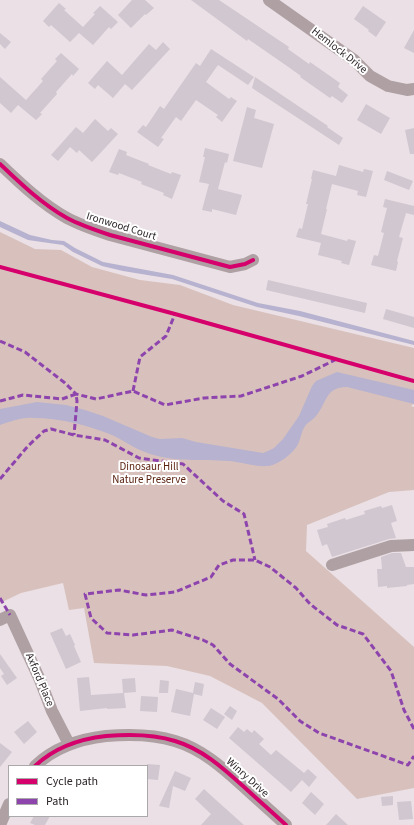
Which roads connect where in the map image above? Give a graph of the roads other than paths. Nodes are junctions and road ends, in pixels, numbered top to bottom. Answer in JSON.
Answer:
{"nodes":[{"id":1,"x":269,"y":0,"type":"edge"},
{"id":2,"x":414,"y":89,"type":"edge"},
{"id":3,"x":0,"y":164,"type":"edge"},
{"id":4,"x":253,"y":260,"type":"dead end"},
{"id":5,"x":414,"y":545,"type":"edge"},
{"id":6,"x":332,"y":564,"type":"dead end"},
{"id":7,"x":5,"y":618,"type":"edge"},
{"id":8,"x":69,"y":744,"type":"junction"},
{"id":9,"x":36,"y":765,"type":"edge"},
{"id":10,"x":8,"y":806,"type":"edge"},
{"id":11,"x":0,"y":825,"type":"edge"},
{"id":12,"x":286,"y":825,"type":"edge"}],
"edges":[{"from":1,"to":2,"type":"street","name":"Hemlock Drive"},
{"from":3,"to":4,"type":"street","name":"Ironwood Court"},
{"from":5,"to":6,"type":"street"},
{"from":7,"to":8,"type":"street","name":"Axford Place"},
{"from":8,"to":9,"type":"street","name":"Winry Drive"},
{"from":8,"to":12,"type":"street","name":"Winry Drive"},
{"from":10,"to":11,"type":"street"}]}
